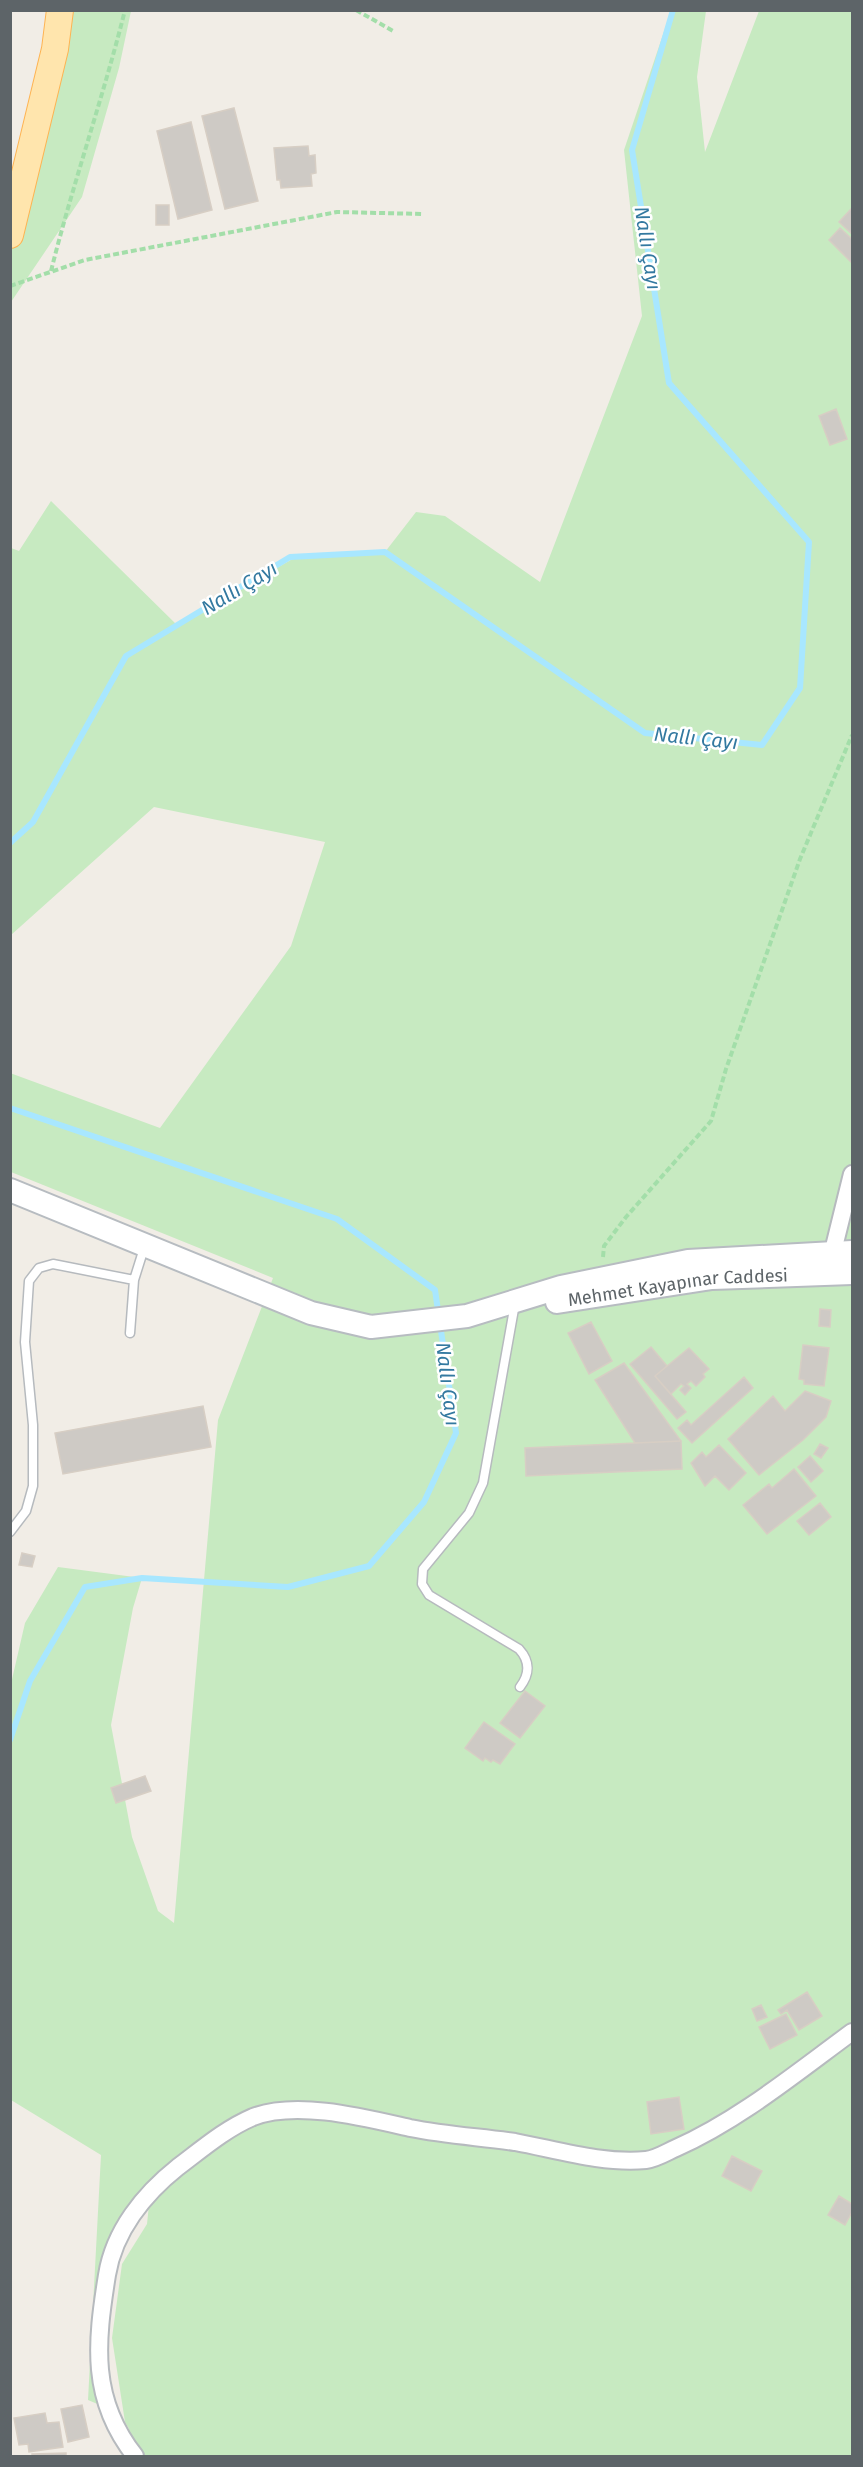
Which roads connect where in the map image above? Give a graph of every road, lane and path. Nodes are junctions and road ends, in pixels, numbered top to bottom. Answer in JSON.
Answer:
{"nodes":[{"id":1,"x":60,"y":10,"type":"edge"},
{"id":2,"x":125,"y":10,"type":"edge"},
{"id":3,"x":356,"y":10,"type":"edge"},
{"id":4,"x":395,"y":32,"type":"dead end"},
{"id":5,"x":424,"y":214,"type":"dead end"},
{"id":6,"x":10,"y":235,"type":"edge"},
{"id":7,"x":51,"y":272,"type":"junction"},
{"id":8,"x":10,"y":286,"type":"edge"},
{"id":9,"x":852,"y":735,"type":"edge"},
{"id":10,"x":852,"y":1174,"type":"edge"},
{"id":11,"x":10,"y":1190,"type":"edge"},
{"id":12,"x":145,"y":1245,"type":"junction"},
{"id":13,"x":842,"y":1251,"type":"edge"},
{"id":14,"x":852,"y":1272,"type":"edge"},
{"id":15,"x":602,"y":1278,"type":"junction"},
{"id":16,"x":134,"y":1280,"type":"junction"},
{"id":17,"x":514,"y":1309,"type":"junction"},
{"id":18,"x":467,"y":1316,"type":"junction"},
{"id":19,"x":130,"y":1333,"type":"dead end"},
{"id":20,"x":10,"y":1532,"type":"edge"},
{"id":21,"x":520,"y":1687,"type":"dead end"},
{"id":22,"x":852,"y":2032,"type":"edge"},
{"id":23,"x":135,"y":2457,"type":"edge"}],
"edges":[{"from":1,"to":6,"type":"main road"},
{"from":2,"to":7,"type":"path"},
{"from":3,"to":4,"type":"path"},
{"from":5,"to":7,"type":"path"},
{"from":7,"to":8,"type":"path"},
{"from":9,"to":15,"type":"path"},
{"from":10,"to":13,"type":"street"},
{"from":11,"to":12,"type":"main road"},
{"from":12,"to":16,"type":"lane"},
{"from":12,"to":18,"type":"main road"},
{"from":13,"to":15,"type":"main road"},
{"from":14,"to":17,"type":"main road","name":"Mehmet Kayapınar Caddesi"},
{"from":15,"to":18,"type":"main road"},
{"from":16,"to":19,"type":"lane"},
{"from":16,"to":20,"type":"lane"},
{"from":17,"to":18,"type":"main road","name":"Mehmet Kayapınar Caddesi"},
{"from":17,"to":21,"type":"lane"},
{"from":22,"to":23,"type":"street"}]}
